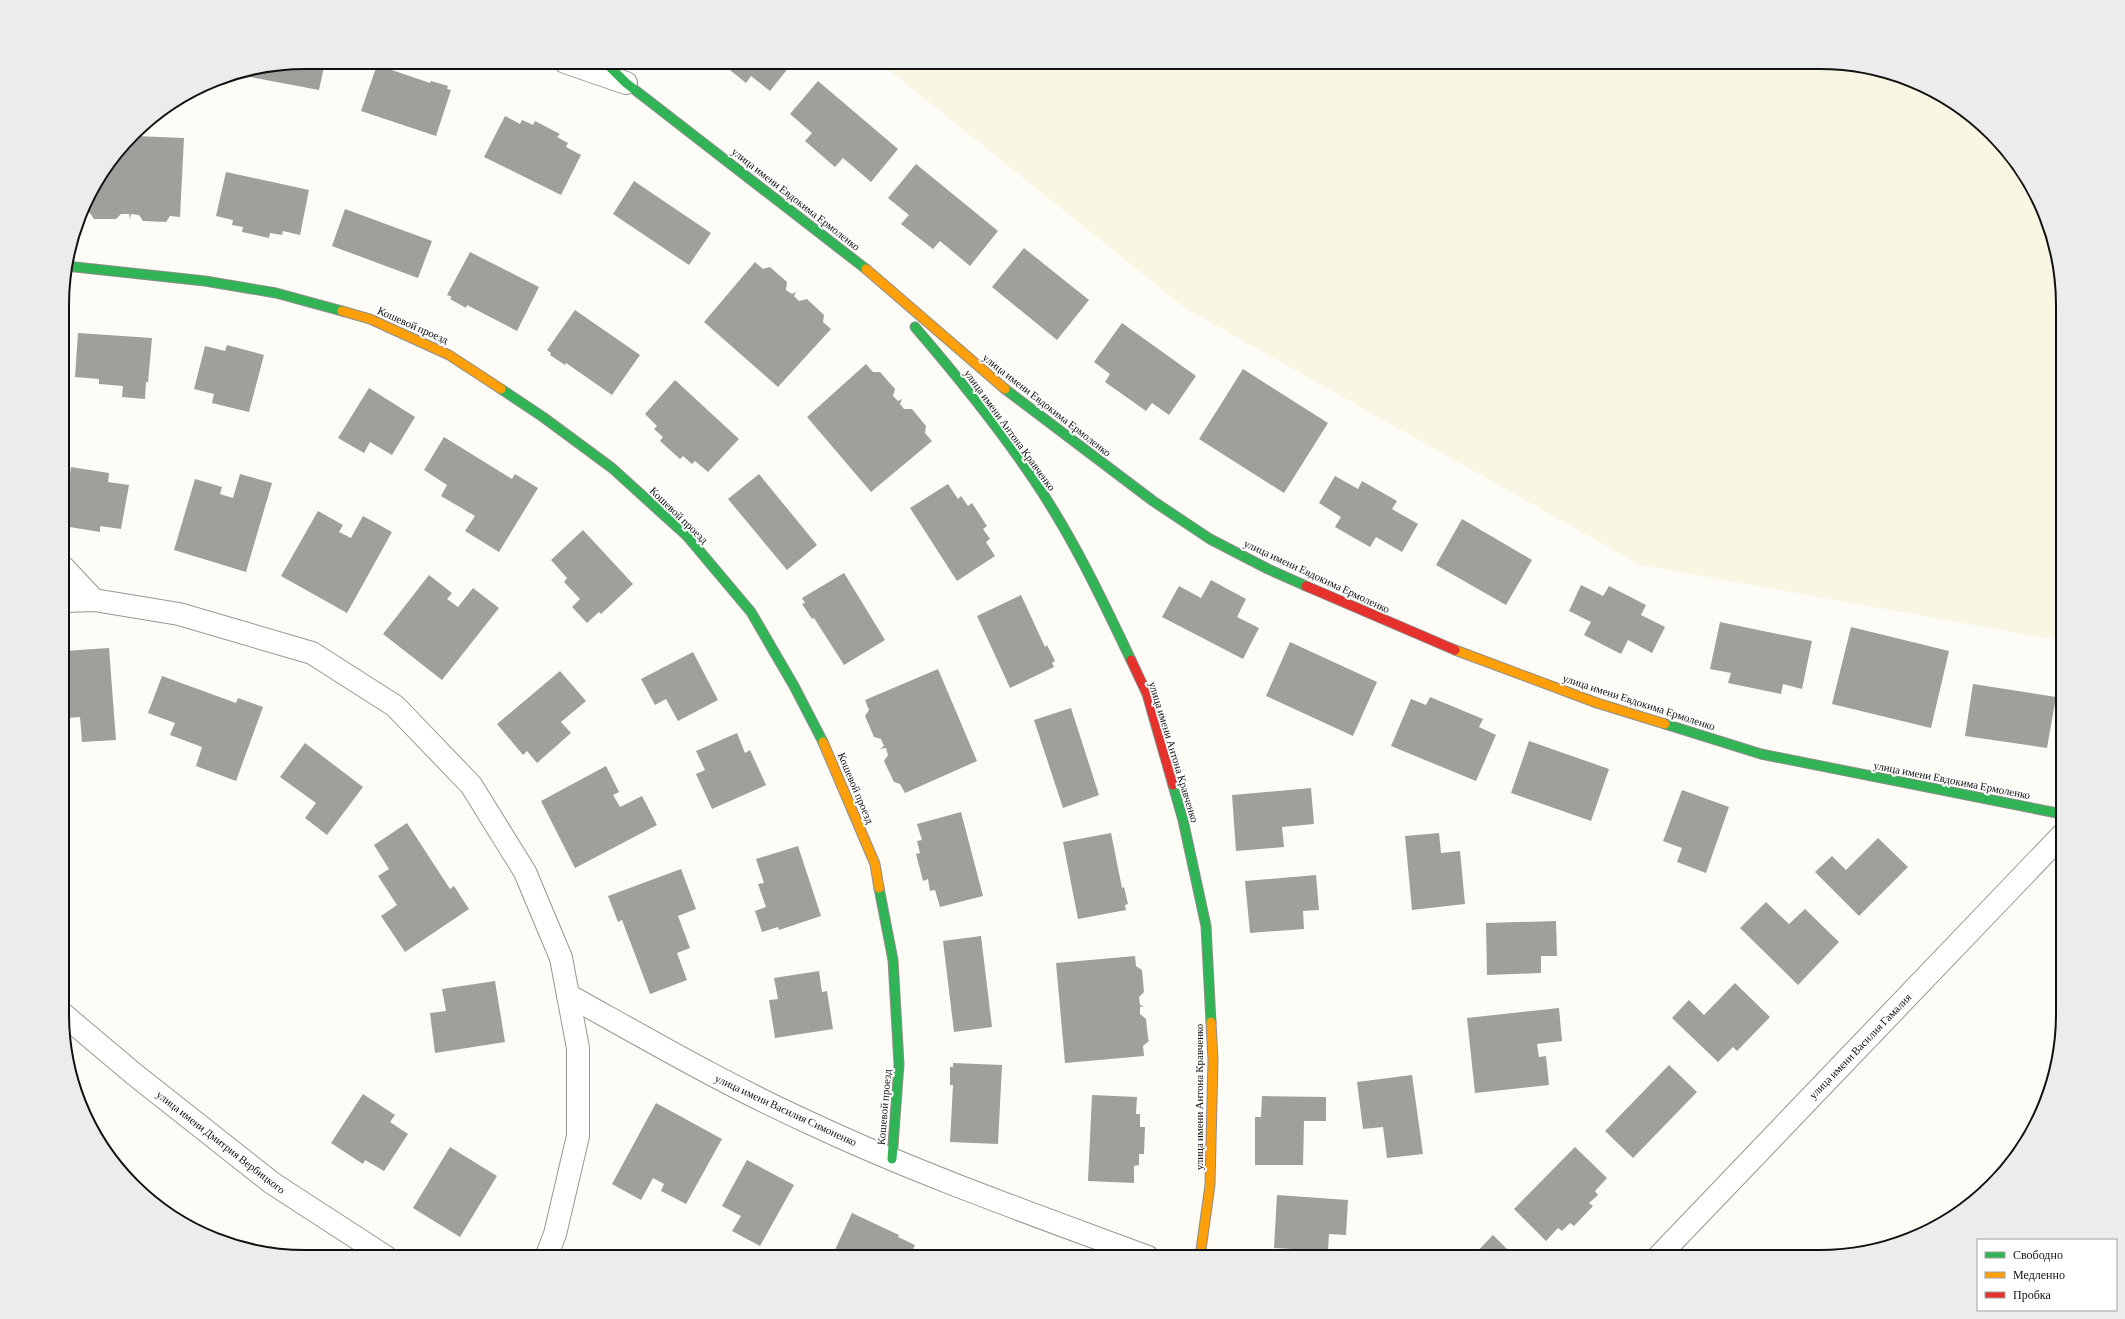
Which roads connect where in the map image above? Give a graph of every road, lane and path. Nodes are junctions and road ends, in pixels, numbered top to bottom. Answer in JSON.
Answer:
{"nodes":[{"id":1,"x":585,"y":69,"type":"edge"},
{"id":2,"x":612,"y":69,"type":"edge"},
{"id":3,"x":626,"y":83,"type":"junction"},
{"id":4,"x":862,"y":266,"type":"junction"},
{"id":5,"x":72,"y":267,"type":"edge"},
{"id":6,"x":69,"y":573,"type":"edge"},
{"id":7,"x":94,"y":600,"type":"junction"},
{"id":8,"x":69,"y":601,"type":"edge"},
{"id":9,"x":2056,"y":813,"type":"edge"},
{"id":10,"x":2056,"y":841,"type":"edge"},
{"id":11,"x":568,"y":995,"type":"junction"},
{"id":12,"x":69,"y":1020,"type":"edge"},
{"id":13,"x":892,"y":1158,"type":"junction"},
{"id":14,"x":375,"y":1250,"type":"edge"},
{"id":15,"x":549,"y":1250,"type":"edge"},
{"id":16,"x":1129,"y":1250,"type":"edge"},
{"id":17,"x":1201,"y":1250,"type":"edge"},
{"id":18,"x":1664,"y":1250,"type":"edge"}],
"edges":[{"from":1,"to":3,"type":"street"},
{"from":2,"to":3,"type":"street","name":"улица имени Евдокима Ермоленко"},
{"from":3,"to":4,"type":"street","name":"улица имени Евдокима Ермоленко"},
{"from":4,"to":9,"type":"street","name":"улица имени Евдокима Ермоленко"},
{"from":4,"to":17,"type":"street","name":"улица имени Антона Кравченко"},
{"from":5,"to":13,"type":"street","name":"Кошевой проезд"},
{"from":6,"to":7,"type":"street"},
{"from":7,"to":8,"type":"street"},
{"from":7,"to":11,"type":"street"},
{"from":10,"to":18,"type":"street","name":"улица имени Василия Гамалия"},
{"from":11,"to":13,"type":"street","name":"улица имени Василия Симоненко"},
{"from":11,"to":15,"type":"street"},
{"from":12,"to":14,"type":"street","name":"улица имени Дмитрия Вербицкого"},
{"from":13,"to":16,"type":"street","name":"улица имени Василия Симоненко"}]}
